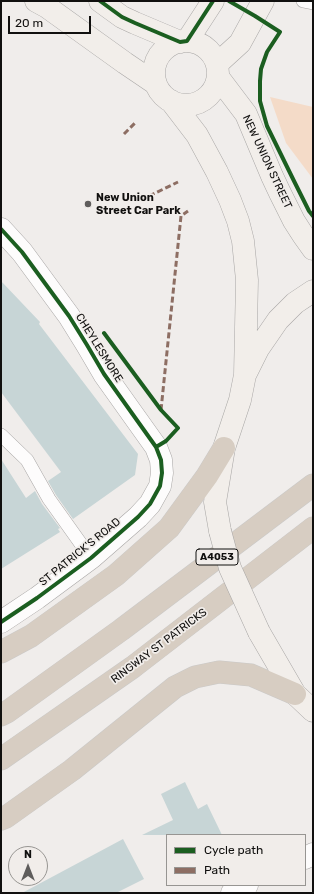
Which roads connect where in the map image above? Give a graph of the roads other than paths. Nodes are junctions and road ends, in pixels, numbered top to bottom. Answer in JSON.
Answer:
{"nodes":[{"id":1,"x":36,"y":1,"type":"edge"},
{"id":2,"x":100,"y":1,"type":"edge"},
{"id":3,"x":213,"y":1,"type":"edge"},
{"id":4,"x":264,"y":1,"type":"edge"},
{"id":5,"x":303,"y":1,"type":"edge"},
{"id":6,"x":313,"y":3,"type":"edge"},
{"id":7,"x":183,"y":42,"type":"junction"},
{"id":8,"x":217,"y":70,"type":"junction"},
{"id":9,"x":156,"y":84,"type":"junction"},
{"id":10,"x":171,"y":101,"type":"junction"},
{"id":11,"x":1,"y":229,"type":"edge"},
{"id":12,"x":313,"y":249,"type":"edge"},
{"id":13,"x":313,"y":291,"type":"edge"},
{"id":14,"x":245,"y":374,"type":"junction"},
{"id":15,"x":1,"y":435,"type":"edge"},
{"id":16,"x":224,"y":448,"type":"junction"},
{"id":17,"x":313,"y":485,"type":"edge"},
{"id":18,"x":160,"y":486,"type":"joint"},
{"id":19,"x":313,"y":528,"type":"edge"},
{"id":20,"x":91,"y":558,"type":"junction"},
{"id":21,"x":1,"y":622,"type":"edge"},
{"id":22,"x":1,"y":652,"type":"edge"},
{"id":23,"x":295,"y":694,"type":"junction"},
{"id":24,"x":312,"y":711,"type":"edge"},
{"id":25,"x":1,"y":715,"type":"edge"},
{"id":26,"x":1,"y":759,"type":"edge"},
{"id":27,"x":1,"y":819,"type":"edge"},
{"id":28,"x":246,"y":886,"type":"edge"},
{"id":29,"x":232,"y":893,"type":"edge"}],
"edges":[{"from":1,"to":9,"type":"street"},
{"from":2,"to":7,"type":"street"},
{"from":3,"to":7,"type":"street"},
{"from":4,"to":8,"type":"street"},
{"from":5,"to":6,"type":"lane"},
{"from":7,"to":8,"type":"street"},
{"from":7,"to":9,"type":"street"},
{"from":8,"to":10,"type":"street"},
{"from":8,"to":12,"type":"street","name":"NEW UNION STREET"},
{"from":9,"to":10,"type":"street"},
{"from":10,"to":14,"type":"street"},
{"from":11,"to":18,"type":"street","name":"CHEYLESMORE"},
{"from":13,"to":14,"type":"street"},
{"from":14,"to":16,"type":"street"},
{"from":15,"to":20,"type":"lane"},
{"from":16,"to":22,"type":"highway"},
{"from":16,"to":23,"type":"street","bridge":true},
{"from":17,"to":25,"type":"highway","number":"A4053"},
{"from":18,"to":20,"type":"street","name":"ST PATRICK'S ROAD"},
{"from":19,"to":26,"type":"highway","name":"RINGWAY ST PATRICKS"},
{"from":20,"to":21,"type":"street","name":"ST PATRICK'S ROAD"},
{"from":23,"to":24,"type":"street"},
{"from":23,"to":27,"type":"highway"},
{"from":28,"to":29,"type":"street"}]}
